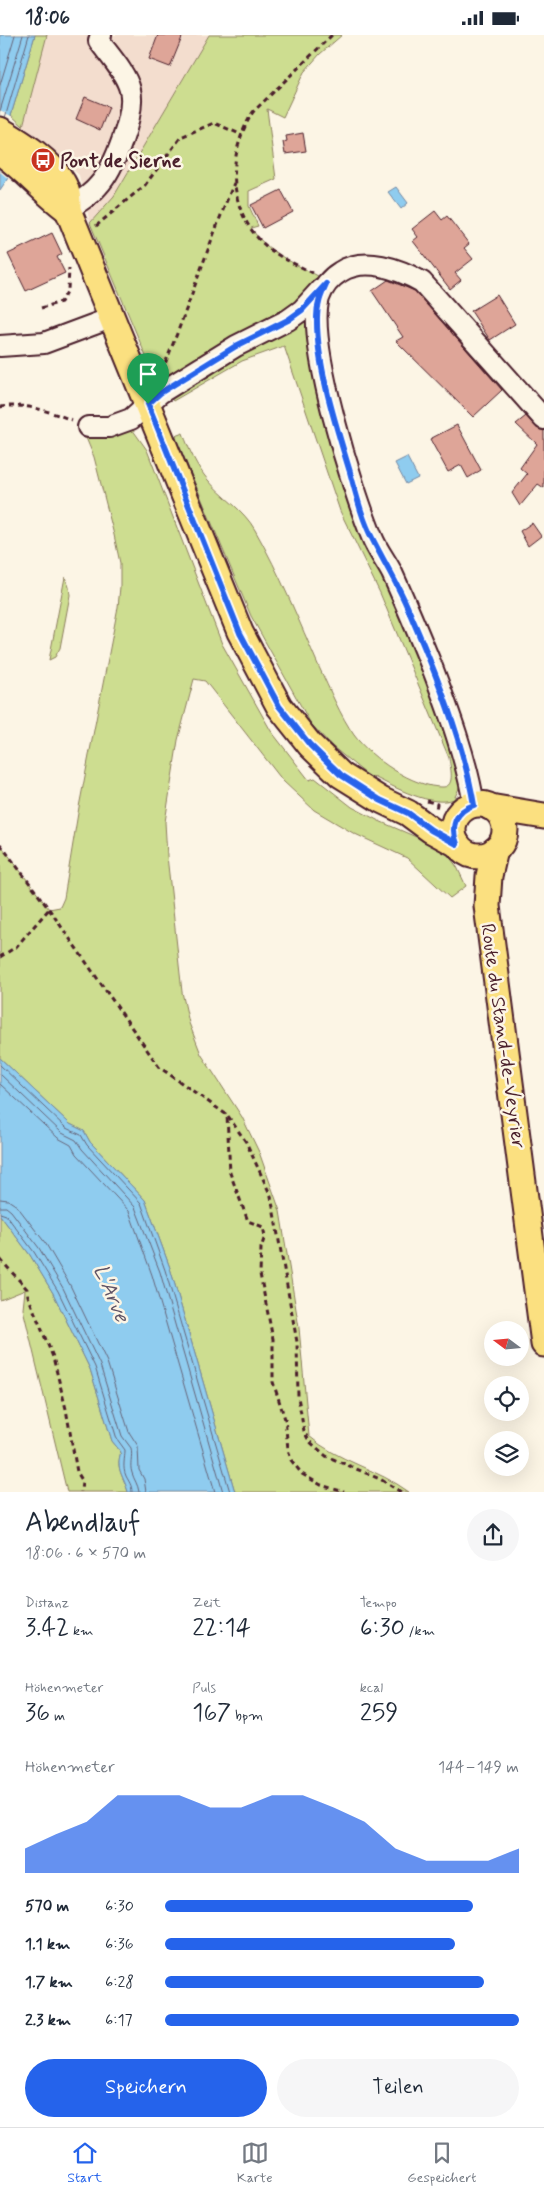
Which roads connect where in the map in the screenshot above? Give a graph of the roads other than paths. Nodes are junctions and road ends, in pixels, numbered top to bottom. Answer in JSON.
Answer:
{"nodes":[{"id":1,"x":101,"y":35,"type":"edge"},
{"id":2,"x":0,"y":129,"type":"edge"},
{"id":3,"x":0,"y":153,"type":"edge"},
{"id":4,"x":66,"y":204,"type":"junction"},
{"id":5,"x":322,"y":280,"type":"junction"},
{"id":6,"x":112,"y":318,"type":"junction"},
{"id":7,"x":0,"y":346,"type":"edge"},
{"id":8,"x":156,"y":397,"type":"junction"},
{"id":9,"x":544,"y":419,"type":"edge"},
{"id":10,"x":81,"y":424,"type":"road end"},
{"id":11,"x":475,"y":807,"type":"junction"},
{"id":12,"x":408,"y":813,"type":"junction"},
{"id":13,"x":544,"y":816,"type":"edge"},
{"id":14,"x":544,"y":825,"type":"edge"},
{"id":15,"x":459,"y":846,"type":"junction"},
{"id":16,"x":498,"y":847,"type":"junction"},
{"id":17,"x":487,"y":906,"type":"junction"},
{"id":18,"x":544,"y":1343,"type":"edge"}],
"edges":[{"from":1,"to":4,"type":"street"},
{"from":2,"to":4,"type":"main road"},
{"from":3,"to":4,"type":"main road"},
{"from":4,"to":6,"type":"main road"},
{"from":5,"to":8,"type":"street"},
{"from":5,"to":9,"type":"street"},
{"from":5,"to":11,"type":"street"},
{"from":6,"to":7,"type":"street"},
{"from":6,"to":8,"type":"main road"},
{"from":8,"to":10,"type":"street"},
{"from":8,"to":12,"type":"main road"},
{"from":11,"to":12,"type":"main road"},
{"from":11,"to":13,"type":"main road"},
{"from":11,"to":15,"type":"main road"},
{"from":11,"to":16,"type":"main road"},
{"from":12,"to":15,"type":"main road"},
{"from":14,"to":16,"type":"main road"},
{"from":15,"to":16,"type":"main road"},
{"from":15,"to":17,"type":"main road","name":"Route du Stand-de-Veyrier"},
{"from":16,"to":17,"type":"main road","name":"Route du Stand-de-Veyrier"},
{"from":17,"to":18,"type":"main road","name":"Route du Stand-de-Veyrier"}]}
